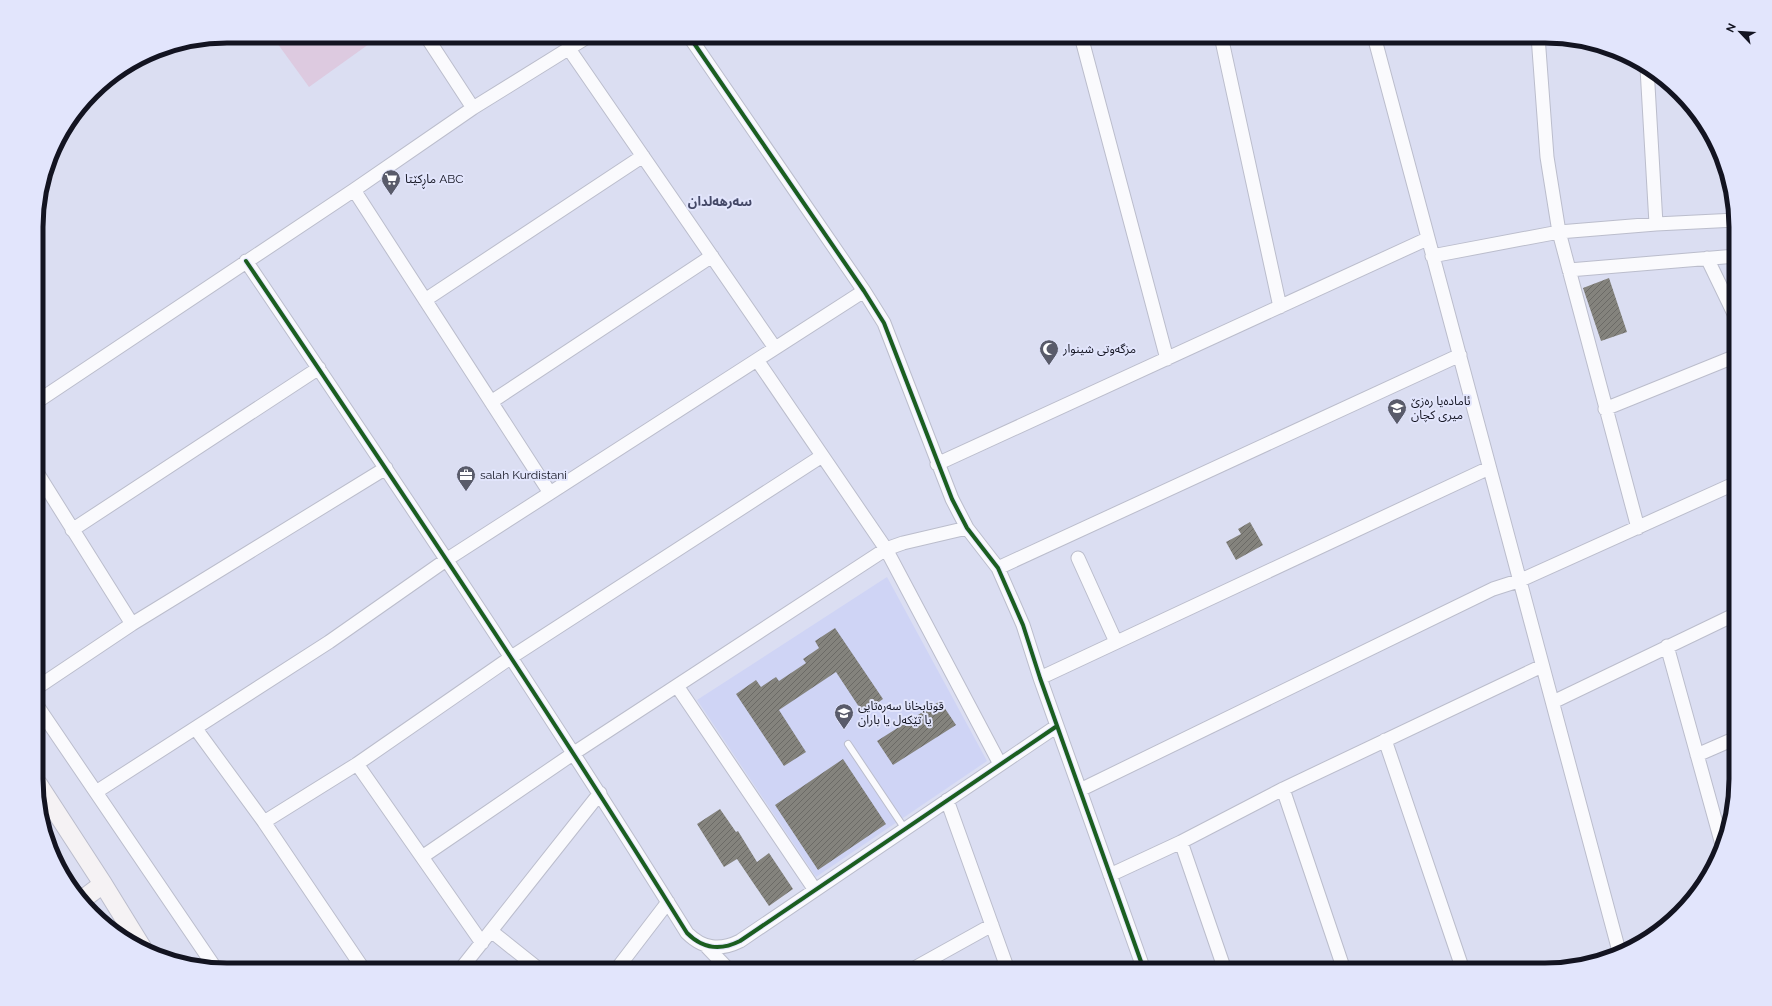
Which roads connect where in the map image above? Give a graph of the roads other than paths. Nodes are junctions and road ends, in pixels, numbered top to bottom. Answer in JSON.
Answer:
{"nodes":[{"id":1,"x":431,"y":43,"type":"edge"},
{"id":2,"x":578,"y":43,"type":"edge"},
{"id":3,"x":694,"y":43,"type":"edge"},
{"id":4,"x":1083,"y":43,"type":"edge"},
{"id":5,"x":1223,"y":43,"type":"edge"},
{"id":6,"x":1376,"y":43,"type":"edge"},
{"id":7,"x":1539,"y":43,"type":"edge"},
{"id":8,"x":568,"y":49,"type":"junction"},
{"id":9,"x":1647,"y":74,"type":"edge"},
{"id":10,"x":473,"y":108,"type":"junction"},
{"id":11,"x":642,"y":156,"type":"junction"},
{"id":12,"x":354,"y":190,"type":"junction"},
{"id":13,"x":1729,"y":220,"type":"edge"},
{"id":14,"x":1656,"y":224,"type":"junction"},
{"id":15,"x":1559,"y":232,"type":"junction"},
{"id":16,"x":1427,"y":239,"type":"junction"},
{"id":17,"x":712,"y":256,"type":"junction"},
{"id":18,"x":1432,"y":256,"type":"junction"},
{"id":19,"x":1729,"y":256,"type":"edge"},
{"id":20,"x":1707,"y":258,"type":"junction"},
{"id":21,"x":246,"y":262,"type":"junction"},
{"id":22,"x":1569,"y":270,"type":"junction"},
{"id":23,"x":864,"y":291,"type":"junction"},
{"id":24,"x":426,"y":300,"type":"junction"},
{"id":25,"x":1729,"y":304,"type":"edge"},
{"id":26,"x":1280,"y":307,"type":"junction"},
{"id":27,"x":775,"y":348,"type":"junction"},
{"id":28,"x":1460,"y":355,"type":"junction"},
{"id":29,"x":1167,"y":359,"type":"junction"},
{"id":30,"x":1729,"y":359,"type":"edge"},
{"id":31,"x":757,"y":360,"type":"junction"},
{"id":32,"x":319,"y":368,"type":"junction"},
{"id":33,"x":43,"y":398,"type":"edge"},
{"id":34,"x":491,"y":402,"type":"junction"},
{"id":35,"x":1605,"y":410,"type":"junction"},
{"id":36,"x":822,"y":456,"type":"junction"},
{"id":37,"x":937,"y":464,"type":"junction"},
{"id":38,"x":386,"y":468,"type":"junction"},
{"id":39,"x":1489,"y":468,"type":"junction"},
{"id":40,"x":43,"y":482,"type":"edge"},
{"id":41,"x":1729,"y":486,"type":"edge"},
{"id":42,"x":550,"y":493,"type":"junction"},
{"id":43,"x":967,"y":528,"type":"junction"},
{"id":44,"x":1638,"y":528,"type":"junction"},
{"id":45,"x":72,"y":530,"type":"junction"},
{"id":46,"x":886,"y":549,"type":"junction"},
{"id":47,"x":1078,"y":558,"type":"dead end"},
{"id":48,"x":446,"y":560,"type":"junction"},
{"id":49,"x":998,"y":568,"type":"junction"},
{"id":50,"x":1521,"y":580,"type":"junction"},
{"id":51,"x":1729,"y":617,"type":"edge"},
{"id":52,"x":132,"y":624,"type":"junction"},
{"id":53,"x":1116,"y":642,"type":"junction"},
{"id":54,"x":1667,"y":646,"type":"junction"},
{"id":55,"x":510,"y":658,"type":"junction"},
{"id":56,"x":1542,"y":666,"type":"junction"},
{"id":57,"x":1040,"y":678,"type":"junction"},
{"id":58,"x":43,"y":684,"type":"edge"},
{"id":59,"x":676,"y":686,"type":"junction"},
{"id":60,"x":1553,"y":702,"type":"junction"},
{"id":61,"x":43,"y":714,"type":"edge"},
{"id":62,"x":1057,"y":726,"type":"junction"},
{"id":63,"x":196,"y":729,"type":"junction"},
{"id":64,"x":1385,"y":740,"type":"junction"},
{"id":65,"x":1729,"y":741,"type":"edge"},
{"id":66,"x":848,"y":744,"type":"dead end"},
{"id":67,"x":574,"y":753,"type":"junction"},
{"id":68,"x":1697,"y":755,"type":"junction"},
{"id":69,"x":357,"y":764,"type":"junction"},
{"id":70,"x":1000,"y":764,"type":"junction"},
{"id":71,"x":1283,"y":789,"type":"junction"},
{"id":72,"x":1080,"y":790,"type":"junction"},
{"id":73,"x":43,"y":792,"type":"edge"},
{"id":74,"x":96,"y":792,"type":"junction"},
{"id":75,"x":600,"y":793,"type":"junction"},
{"id":76,"x":947,"y":800,"type":"junction"},
{"id":77,"x":264,"y":822,"type":"junction"},
{"id":78,"x":905,"y":829,"type":"junction"},
{"id":79,"x":1720,"y":836,"type":"edge"},
{"id":80,"x":1181,"y":842,"type":"junction"},
{"id":81,"x":422,"y":857,"type":"junction"},
{"id":82,"x":1110,"y":874,"type":"junction"},
{"id":83,"x":103,"y":884,"type":"junction"},
{"id":84,"x":815,"y":890,"type":"junction"},
{"id":85,"x":86,"y":897,"type":"edge"},
{"id":86,"x":668,"y":902,"type":"junction"},
{"id":87,"x":992,"y":925,"type":"junction"},
{"id":88,"x":491,"y":931,"type":"junction"},
{"id":89,"x":137,"y":939,"type":"edge"},
{"id":90,"x":482,"y":942,"type":"junction"},
{"id":91,"x":707,"y":947,"type":"junction"},
{"id":92,"x":1618,"y":948,"type":"edge"},
{"id":93,"x":212,"y":962,"type":"edge"},
{"id":94,"x":359,"y":963,"type":"edge"},
{"id":95,"x":466,"y":963,"type":"edge"},
{"id":96,"x":531,"y":963,"type":"edge"},
{"id":97,"x":621,"y":963,"type":"edge"},
{"id":98,"x":722,"y":963,"type":"edge"},
{"id":99,"x":924,"y":963,"type":"edge"},
{"id":100,"x":1006,"y":963,"type":"edge"},
{"id":101,"x":1142,"y":963,"type":"edge"},
{"id":102,"x":1224,"y":963,"type":"edge"},
{"id":103,"x":1342,"y":963,"type":"edge"},
{"id":104,"x":1461,"y":963,"type":"edge"}],
"edges":[{"from":1,"to":10,"type":"street"},
{"from":2,"to":8,"type":"street"},
{"from":3,"to":23,"type":"street"},
{"from":4,"to":29,"type":"street"},
{"from":5,"to":26,"type":"street"},
{"from":6,"to":16,"type":"street"},
{"from":7,"to":15,"type":"street"},
{"from":8,"to":10,"type":"street"},
{"from":8,"to":11,"type":"street"},
{"from":9,"to":14,"type":"street"},
{"from":10,"to":12,"type":"street"},
{"from":11,"to":17,"type":"street"},
{"from":11,"to":24,"type":"street"},
{"from":12,"to":21,"type":"street"},
{"from":12,"to":24,"type":"street"},
{"from":13,"to":14,"type":"street"},
{"from":14,"to":15,"type":"street"},
{"from":15,"to":18,"type":"street"},
{"from":15,"to":22,"type":"street"},
{"from":16,"to":18,"type":"street"},
{"from":16,"to":26,"type":"street"},
{"from":17,"to":27,"type":"street"},
{"from":17,"to":34,"type":"street"},
{"from":18,"to":28,"type":"street"},
{"from":19,"to":20,"type":"street"},
{"from":20,"to":22,"type":"street"},
{"from":20,"to":25,"type":"street"},
{"from":21,"to":32,"type":"street"},
{"from":21,"to":33,"type":"street"},
{"from":22,"to":35,"type":"street"},
{"from":23,"to":27,"type":"street"},
{"from":23,"to":37,"type":"street"},
{"from":24,"to":34,"type":"street"},
{"from":26,"to":29,"type":"street"},
{"from":27,"to":31,"type":"street"},
{"from":28,"to":39,"type":"street"},
{"from":28,"to":49,"type":"street"},
{"from":29,"to":37,"type":"street"},
{"from":30,"to":35,"type":"street"},
{"from":31,"to":36,"type":"street"},
{"from":31,"to":42,"type":"street"},
{"from":32,"to":38,"type":"street"},
{"from":32,"to":45,"type":"street"},
{"from":34,"to":42,"type":"street"},
{"from":35,"to":44,"type":"street"},
{"from":36,"to":46,"type":"street"},
{"from":36,"to":55,"type":"street"},
{"from":37,"to":43,"type":"street"},
{"from":38,"to":48,"type":"street"},
{"from":38,"to":52,"type":"street"},
{"from":39,"to":50,"type":"street"},
{"from":39,"to":53,"type":"street"},
{"from":40,"to":45,"type":"street"},
{"from":41,"to":44,"type":"street"},
{"from":42,"to":48,"type":"street"},
{"from":43,"to":46,"type":"street"},
{"from":43,"to":49,"type":"street"},
{"from":44,"to":50,"type":"street"},
{"from":45,"to":52,"type":"street"},
{"from":46,"to":59,"type":"street"},
{"from":46,"to":70,"type":"street"},
{"from":47,"to":53,"type":"street"},
{"from":48,"to":55,"type":"street"},
{"from":48,"to":63,"type":"street"},
{"from":49,"to":57,"type":"street"},
{"from":50,"to":56,"type":"street"},
{"from":50,"to":72,"type":"street"},
{"from":51,"to":54,"type":"street"},
{"from":52,"to":58,"type":"street"},
{"from":53,"to":57,"type":"street"},
{"from":54,"to":60,"type":"street"},
{"from":54,"to":68,"type":"street"},
{"from":55,"to":67,"type":"street"},
{"from":55,"to":69,"type":"street"},
{"from":56,"to":60,"type":"street"},
{"from":56,"to":64,"type":"street"},
{"from":57,"to":62,"type":"street"},
{"from":59,"to":67,"type":"street"},
{"from":59,"to":84,"type":"street"},
{"from":60,"to":92,"type":"street"},
{"from":61,"to":74,"type":"street"},
{"from":62,"to":70,"type":"street"},
{"from":62,"to":72,"type":"street"},
{"from":63,"to":74,"type":"street"},
{"from":63,"to":77,"type":"street"},
{"from":64,"to":71,"type":"street"},
{"from":64,"to":104,"type":"street"},
{"from":65,"to":68,"type":"street"},
{"from":66,"to":78,"type":"lane"},
{"from":67,"to":75,"type":"street"},
{"from":67,"to":81,"type":"street"},
{"from":68,"to":79,"type":"street"},
{"from":69,"to":77,"type":"street"},
{"from":69,"to":81,"type":"street"},
{"from":70,"to":76,"type":"street"},
{"from":71,"to":80,"type":"street"},
{"from":71,"to":103,"type":"street"},
{"from":72,"to":82,"type":"street"},
{"from":73,"to":83,"type":"main road"},
{"from":74,"to":93,"type":"street"},
{"from":75,"to":86,"type":"street"},
{"from":75,"to":88,"type":"street"},
{"from":76,"to":78,"type":"street"},
{"from":76,"to":87,"type":"street"},
{"from":77,"to":94,"type":"street"},
{"from":78,"to":84,"type":"street"},
{"from":80,"to":82,"type":"street"},
{"from":80,"to":102,"type":"street"},
{"from":81,"to":90,"type":"street"},
{"from":82,"to":101,"type":"street"},
{"from":83,"to":85,"type":"main road"},
{"from":83,"to":89,"type":"main road"},
{"from":84,"to":91,"type":"street"},
{"from":86,"to":91,"type":"street"},
{"from":86,"to":97,"type":"street"},
{"from":87,"to":99,"type":"street"},
{"from":87,"to":100,"type":"street"},
{"from":88,"to":90,"type":"street"},
{"from":88,"to":96,"type":"street"},
{"from":90,"to":95,"type":"street"},
{"from":91,"to":98,"type":"street"}]}
